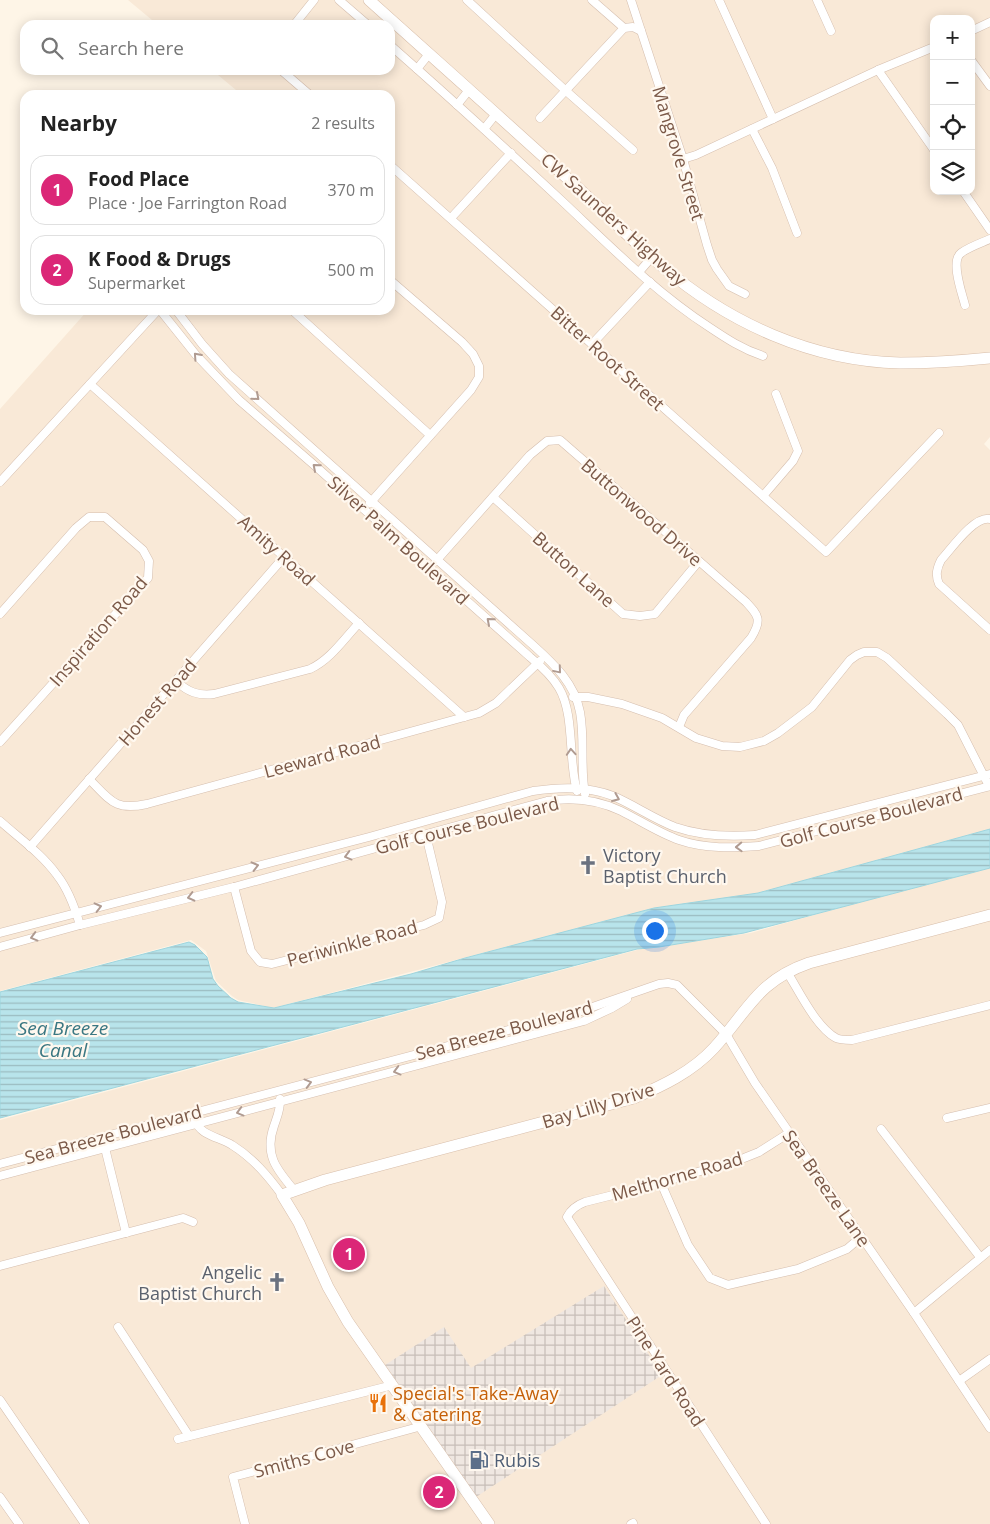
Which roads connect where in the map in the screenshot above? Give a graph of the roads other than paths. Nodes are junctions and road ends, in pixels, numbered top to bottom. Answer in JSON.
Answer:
{"nodes":[{"id":1,"x":314,"y":0,"type":"edge"},
{"id":2,"x":340,"y":0,"type":"edge"},
{"id":3,"x":369,"y":0,"type":"edge"},
{"id":4,"x":466,"y":0,"type":"edge"},
{"id":5,"x":592,"y":0,"type":"edge"},
{"id":6,"x":631,"y":0,"type":"edge"},
{"id":7,"x":720,"y":0,"type":"edge"},
{"id":8,"x":817,"y":0,"type":"edge"},
{"id":9,"x":298,"y":20,"type":"edge"},
{"id":10,"x":362,"y":20,"type":"edge"},
{"id":11,"x":391,"y":20,"type":"edge"},
{"id":12,"x":990,"y":22,"type":"edge"},
{"id":13,"x":395,"y":23,"type":"edge"},
{"id":14,"x":624,"y":28,"type":"junction"},
{"id":15,"x":975,"y":28,"type":"edge"},
{"id":16,"x":641,"y":31,"type":"junction"},
{"id":17,"x":831,"y":31,"type":"dead end"},
{"id":18,"x":395,"y":49,"type":"edge"},
{"id":19,"x":930,"y":49,"type":"edge"},
{"id":20,"x":429,"y":54,"type":"junction"},
{"id":21,"x":975,"y":65,"type":"edge"},
{"id":22,"x":417,"y":69,"type":"junction"},
{"id":23,"x":878,"y":70,"type":"junction"},
{"id":24,"x":287,"y":75,"type":"edge"},
{"id":25,"x":990,"y":86,"type":"edge"},
{"id":26,"x":304,"y":90,"type":"edge"},
{"id":27,"x":469,"y":90,"type":"junction"},
{"id":28,"x":565,"y":90,"type":"junction"},
{"id":29,"x":457,"y":105,"type":"junction"},
{"id":30,"x":496,"y":114,"type":"junction"},
{"id":31,"x":540,"y":118,"type":"dead end"},
{"id":32,"x":774,"y":119,"type":"junction"},
{"id":33,"x":484,"y":129,"type":"junction"},
{"id":34,"x":752,"y":129,"type":"junction"},
{"id":35,"x":930,"y":144,"type":"edge"},
{"id":36,"x":633,"y":150,"type":"dead end"},
{"id":37,"x":511,"y":153,"type":"junction"},
{"id":38,"x":683,"y":159,"type":"junction"},
{"id":39,"x":395,"y":169,"type":"edge"},
{"id":40,"x":966,"y":195,"type":"edge"},
{"id":41,"x":451,"y":218,"type":"junction"},
{"id":42,"x":990,"y":230,"type":"edge"},
{"id":43,"x":797,"y":233,"type":"dead end"},
{"id":44,"x":990,"y":239,"type":"edge"},
{"id":45,"x":652,"y":257,"type":"junction"},
{"id":46,"x":639,"y":272,"type":"junction"},
{"id":47,"x":650,"y":282,"type":"junction"},
{"id":48,"x":395,"y":284,"type":"edge"},
{"id":49,"x":745,"y":294,"type":"dead end"},
{"id":50,"x":965,"y":305,"type":"dead end"},
{"id":51,"x":154,"y":315,"type":"edge"},
{"id":52,"x":163,"y":315,"type":"edge"},
{"id":53,"x":180,"y":315,"type":"edge"},
{"id":54,"x":298,"y":315,"type":"edge"},
{"id":55,"x":592,"y":344,"type":"junction"},
{"id":56,"x":762,"y":356,"type":"dead end"},
{"id":57,"x":990,"y":358,"type":"edge"},
{"id":58,"x":90,"y":384,"type":"junction"},
{"id":59,"x":776,"y":394,"type":"dead end"},
{"id":60,"x":939,"y":434,"type":"dead end"},
{"id":61,"x":430,"y":435,"type":"junction"},
{"id":62,"x":0,"y":482,"type":"edge"},
{"id":63,"x":763,"y":496,"type":"junction"},
{"id":64,"x":493,"y":497,"type":"junction"},
{"id":65,"x":372,"y":501,"type":"junction"},
{"id":66,"x":364,"y":510,"type":"junction"},
{"id":67,"x":990,"y":519,"type":"edge"},
{"id":68,"x":284,"y":557,"type":"junction"},
{"id":69,"x":438,"y":559,"type":"junction"},
{"id":70,"x":699,"y":561,"type":"junction"},
{"id":71,"x":430,"y":568,"type":"junction"},
{"id":72,"x":0,"y":614,"type":"edge"},
{"id":73,"x":359,"y":624,"type":"junction"},
{"id":74,"x":990,"y":630,"type":"edge"},
{"id":75,"x":544,"y":655,"type":"junction"},
{"id":76,"x":537,"y":663,"type":"junction"},
{"id":77,"x":176,"y":682,"type":"junction"},
{"id":78,"x":575,"y":696,"type":"junction"},
{"id":79,"x":564,"y":701,"type":"junction"},
{"id":80,"x":464,"y":717,"type":"junction"},
{"id":81,"x":679,"y":727,"type":"junction"},
{"id":82,"x":0,"y":742,"type":"edge"},
{"id":83,"x":987,"y":774,"type":"edge"},
{"id":84,"x":89,"y":779,"type":"junction"},
{"id":85,"x":989,"y":786,"type":"edge"},
{"id":86,"x":580,"y":788,"type":"junction"},
{"id":87,"x":583,"y":801,"type":"junction"},
{"id":88,"x":0,"y":821,"type":"edge"},
{"id":89,"x":426,"y":835,"type":"junction"},
{"id":90,"x":755,"y":835,"type":"junction"},
{"id":91,"x":759,"y":846,"type":"junction"},
{"id":92,"x":30,"y":847,"type":"junction"},
{"id":93,"x":234,"y":887,"type":"junction"},
{"id":94,"x":76,"y":912,"type":"junction"},
{"id":95,"x":990,"y":915,"type":"edge"},
{"id":96,"x":80,"y":925,"type":"junction"},
{"id":97,"x":0,"y":932,"type":"edge"},
{"id":98,"x":0,"y":946,"type":"edge"},
{"id":99,"x":787,"y":972,"type":"junction"},
{"id":100,"x":641,"y":990,"type":"junction"},
{"id":101,"x":990,"y":1005,"type":"edge"},
{"id":102,"x":726,"y":1034,"type":"junction"},
{"id":103,"x":278,"y":1091,"type":"junction"},
{"id":104,"x":280,"y":1102,"type":"junction"},
{"id":105,"x":990,"y":1108,"type":"edge"},
{"id":106,"x":193,"y":1113,"type":"junction"},
{"id":107,"x":947,"y":1118,"type":"dead end"},
{"id":108,"x":196,"y":1124,"type":"junction"},
{"id":109,"x":880,"y":1129,"type":"dead end"},
{"id":110,"x":789,"y":1133,"type":"junction"},
{"id":111,"x":102,"y":1137,"type":"junction"},
{"id":112,"x":105,"y":1148,"type":"junction"},
{"id":113,"x":273,"y":1163,"type":"junction"},
{"id":114,"x":0,"y":1164,"type":"edge"},
{"id":115,"x":261,"y":1169,"type":"junction"},
{"id":116,"x":0,"y":1176,"type":"edge"},
{"id":117,"x":661,"y":1183,"type":"junction"},
{"id":118,"x":294,"y":1190,"type":"junction"},
{"id":119,"x":282,"y":1195,"type":"junction"},
{"id":120,"x":567,"y":1217,"type":"joint"},
{"id":121,"x":194,"y":1222,"type":"dead end"},
{"id":122,"x":126,"y":1233,"type":"junction"},
{"id":123,"x":861,"y":1237,"type":"junction"},
{"id":124,"x":990,"y":1250,"type":"edge"},
{"id":125,"x":980,"y":1258,"type":"junction"},
{"id":126,"x":0,"y":1266,"type":"edge"},
{"id":127,"x":914,"y":1313,"type":"junction"},
{"id":128,"x":118,"y":1327,"type":"dead end"},
{"id":129,"x":990,"y":1359,"type":"edge"},
{"id":130,"x":959,"y":1381,"type":"junction"},
{"id":131,"x":393,"y":1385,"type":"junction"},
{"id":132,"x":0,"y":1400,"type":"edge"},
{"id":133,"x":422,"y":1426,"type":"junction"},
{"id":134,"x":990,"y":1428,"type":"edge"},
{"id":135,"x":189,"y":1436,"type":"junction"},
{"id":136,"x":178,"y":1439,"type":"dead end"},
{"id":137,"x":0,"y":1497,"type":"edge"},
{"id":138,"x":18,"y":1524,"type":"edge"},
{"id":139,"x":86,"y":1524,"type":"edge"},
{"id":140,"x":245,"y":1524,"type":"edge"},
{"id":141,"x":489,"y":1524,"type":"edge"},
{"id":142,"x":766,"y":1524,"type":"edge"}],
"edges":[{"from":1,"to":9,"type":"street"},
{"from":2,"to":10,"type":"street"},
{"from":3,"to":11,"type":"main road","name":"CW Saunders Highway"},
{"from":4,"to":28,"type":"street"},
{"from":5,"to":14,"type":"street"},
{"from":6,"to":16,"type":"street","name":"Mangrove Street"},
{"from":7,"to":32,"type":"street"},
{"from":8,"to":17,"type":"street"},
{"from":12,"to":15,"type":"street"},
{"from":13,"to":20,"type":"main road","name":"CW Saunders Highway"},
{"from":14,"to":16,"type":"street"},
{"from":14,"to":28,"type":"street"},
{"from":16,"to":38,"type":"street","name":"Mangrove Street"},
{"from":18,"to":22,"type":"street"},
{"from":19,"to":23,"type":"street"},
{"from":20,"to":22,"type":"street"},
{"from":20,"to":27,"type":"main road","name":"CW Saunders Highway"},
{"from":21,"to":25,"type":"street"},
{"from":22,"to":29,"type":"street"},
{"from":23,"to":32,"type":"street"},
{"from":23,"to":35,"type":"street"},
{"from":24,"to":26,"type":"street"},
{"from":27,"to":29,"type":"street"},
{"from":27,"to":30,"type":"main road","name":"CW Saunders Highway"},
{"from":28,"to":31,"type":"street"},
{"from":28,"to":36,"type":"street"},
{"from":29,"to":33,"type":"street"},
{"from":30,"to":33,"type":"street"},
{"from":30,"to":45,"type":"main road","name":"CW Saunders Highway"},
{"from":32,"to":34,"type":"street"},
{"from":33,"to":37,"type":"street"},
{"from":34,"to":38,"type":"street"},
{"from":34,"to":43,"type":"street"},
{"from":37,"to":41,"type":"street"},
{"from":37,"to":46,"type":"street"},
{"from":38,"to":49,"type":"street","name":"Mangrove Street"},
{"from":39,"to":41,"type":"street","name":"Bitter Root Street"},
{"from":40,"to":42,"type":"street"},
{"from":41,"to":55,"type":"street","name":"Bitter Root Street"},
{"from":44,"to":50,"type":"street"},
{"from":45,"to":46,"type":"street"},
{"from":45,"to":57,"type":"main road","name":"CW Saunders Highway"},
{"from":46,"to":47,"type":"street"},
{"from":47,"to":55,"type":"street"},
{"from":47,"to":56,"type":"street"},
{"from":48,"to":61,"type":"street"},
{"from":51,"to":58,"type":"street"},
{"from":66,"to":52,"type":"street","name":"Silver Palm Boulevard","one_way":true},
{"from":53,"to":65,"type":"street","name":"Silver Palm Boulevard","one_way":true},
{"from":54,"to":61,"type":"street"},
{"from":55,"to":63,"type":"street","name":"Bitter Root Street"},
{"from":58,"to":62,"type":"street"},
{"from":58,"to":68,"type":"street","name":"Amity Road"},
{"from":59,"to":63,"type":"street"},
{"from":60,"to":63,"type":"street","name":"Bitter Root Street"},
{"from":61,"to":65,"type":"street"},
{"from":64,"to":69,"type":"street","name":"Buttonwood Drive"},
{"from":64,"to":70,"type":"street","name":"Buttonwood Drive"},
{"from":64,"to":70,"type":"street","name":"Button Lane"},
{"from":65,"to":66,"type":"street"},
{"from":65,"to":69,"type":"street","name":"Silver Palm Boulevard"},
{"from":66,"to":71,"type":"street","name":"Silver Palm Boulevard"},
{"from":67,"to":74,"type":"street"},
{"from":68,"to":73,"type":"street","name":"Amity Road"},
{"from":68,"to":77,"type":"street","name":"Honest Road"},
{"from":69,"to":71,"type":"street","name":"Buttonwood Drive"},
{"from":69,"to":75,"type":"street","name":"Silver Palm Boulevard"},
{"from":70,"to":81,"type":"street","name":"Buttonwood Drive"},
{"from":76,"to":71,"type":"street","name":"Silver Palm Boulevard","one_way":true},
{"from":72,"to":82,"type":"street","name":"Inspiration Road"},
{"from":73,"to":77,"type":"street"},
{"from":73,"to":80,"type":"street","name":"Amity Road"},
{"from":75,"to":76,"type":"street","name":"Leeward Road"},
{"from":75,"to":78,"type":"street","name":"Silver Palm Boulevard","one_way":true},
{"from":76,"to":79,"type":"street","name":"Silver Palm Boulevard"},
{"from":76,"to":80,"type":"street","name":"Leeward Road"},
{"from":77,"to":84,"type":"street","name":"Honest Road"},
{"from":78,"to":79,"type":"street"},
{"from":78,"to":81,"type":"street"},
{"from":78,"to":86,"type":"street","name":"Silver Palm Boulevard"},
{"from":86,"to":79,"type":"street","name":"Silver Palm Boulevard","one_way":true},
{"from":80,"to":84,"type":"street","name":"Leeward Road"},
{"from":81,"to":83,"type":"street"},
{"from":83,"to":85,"type":"street"},
{"from":83,"to":90,"type":"street","name":"Golf Course Boulevard"},
{"from":84,"to":92,"type":"street","name":"Honest Road"},
{"from":85,"to":91,"type":"street","name":"Golf Course Boulevard"},
{"from":86,"to":87,"type":"street","name":"Silver Palm Boulevard"},
{"from":86,"to":90,"type":"street","name":"Golf Course Boulevard","one_way":true},
{"from":94,"to":86,"type":"street","name":"Golf Course Boulevard","one_way":true},
{"from":87,"to":89,"type":"street","name":"Golf Course Boulevard"},
{"from":91,"to":87,"type":"street","name":"Golf Course Boulevard","one_way":true},
{"from":88,"to":92,"type":"street"},
{"from":89,"to":93,"type":"street","name":"Golf Course Boulevard","one_way":true},
{"from":89,"to":93,"type":"street","name":"Periwinkle Road"},
{"from":90,"to":91,"type":"street"},
{"from":92,"to":94,"type":"street"},
{"from":93,"to":96,"type":"street","name":"Golf Course Boulevard","one_way":true},
{"from":94,"to":96,"type":"street"},
{"from":94,"to":97,"type":"street","name":"Golf Course Boulevard"},
{"from":95,"to":99,"type":"main road","name":"Bay Lilly Drive"},
{"from":96,"to":98,"type":"street","name":"Golf Course Boulevard","one_way":true},
{"from":99,"to":101,"type":"street"},
{"from":99,"to":102,"type":"main road","name":"Bay Lilly Drive"},
{"from":100,"to":102,"type":"street","name":"Sea Breeze Lane"},
{"from":103,"to":100,"type":"street","name":"Sea Breeze Boulevard","one_way":true},
{"from":100,"to":104,"type":"street","name":"Sea Breeze Boulevard","one_way":true},
{"from":102,"to":110,"type":"street","name":"Sea Breeze Lane"},
{"from":102,"to":118,"type":"main road","name":"Bay Lilly Drive"},
{"from":103,"to":104,"type":"street"},
{"from":103,"to":106,"type":"street","name":"Sea Breeze Boulevard"},
{"from":104,"to":108,"type":"street","name":"Sea Breeze Boulevard","one_way":true},
{"from":104,"to":113,"type":"street"},
{"from":105,"to":107,"type":"street"},
{"from":106,"to":108,"type":"street"},
{"from":106,"to":111,"type":"street","name":"Sea Breeze Boulevard"},
{"from":108,"to":112,"type":"street","name":"Sea Breeze Boulevard"},
{"from":108,"to":115,"type":"street","name":"Sea Breeze Boulevard"},
{"from":109,"to":125,"type":"street"},
{"from":110,"to":117,"type":"street","name":"Melthorne Road"},
{"from":110,"to":123,"type":"street","name":"Sea Breeze Lane"},
{"from":111,"to":112,"type":"street"},
{"from":111,"to":114,"type":"street","name":"Sea Breeze Boulevard"},
{"from":112,"to":116,"type":"street","name":"Sea Breeze Boulevard"},
{"from":112,"to":122,"type":"street"},
{"from":113,"to":115,"type":"street"},
{"from":113,"to":118,"type":"street"},
{"from":115,"to":119,"type":"street","name":"Sea Breeze Boulevard"},
{"from":117,"to":120,"type":"street","name":"Melthorne Road"},
{"from":117,"to":123,"type":"street"},
{"from":118,"to":119,"type":"main road","name":"Bay Lilly Drive"},
{"from":119,"to":131,"type":"main road"},
{"from":120,"to":142,"type":"street","name":"Pine Yard Road"},
{"from":121,"to":122,"type":"street"},
{"from":122,"to":126,"type":"street"},
{"from":123,"to":127,"type":"street","name":"Sea Breeze Lane"},
{"from":124,"to":125,"type":"street"},
{"from":125,"to":127,"type":"street"},
{"from":127,"to":130,"type":"street","name":"Sea Breeze Lane"},
{"from":128,"to":135,"type":"street"},
{"from":129,"to":130,"type":"street"},
{"from":130,"to":134,"type":"street","name":"Sea Breeze Lane"},
{"from":131,"to":133,"type":"main road"},
{"from":131,"to":135,"type":"street"},
{"from":132,"to":139,"type":"street"},
{"from":133,"to":140,"type":"street","name":"Smiths Cove"},
{"from":133,"to":141,"type":"main road"},
{"from":135,"to":136,"type":"street"},
{"from":137,"to":138,"type":"street"}]}
